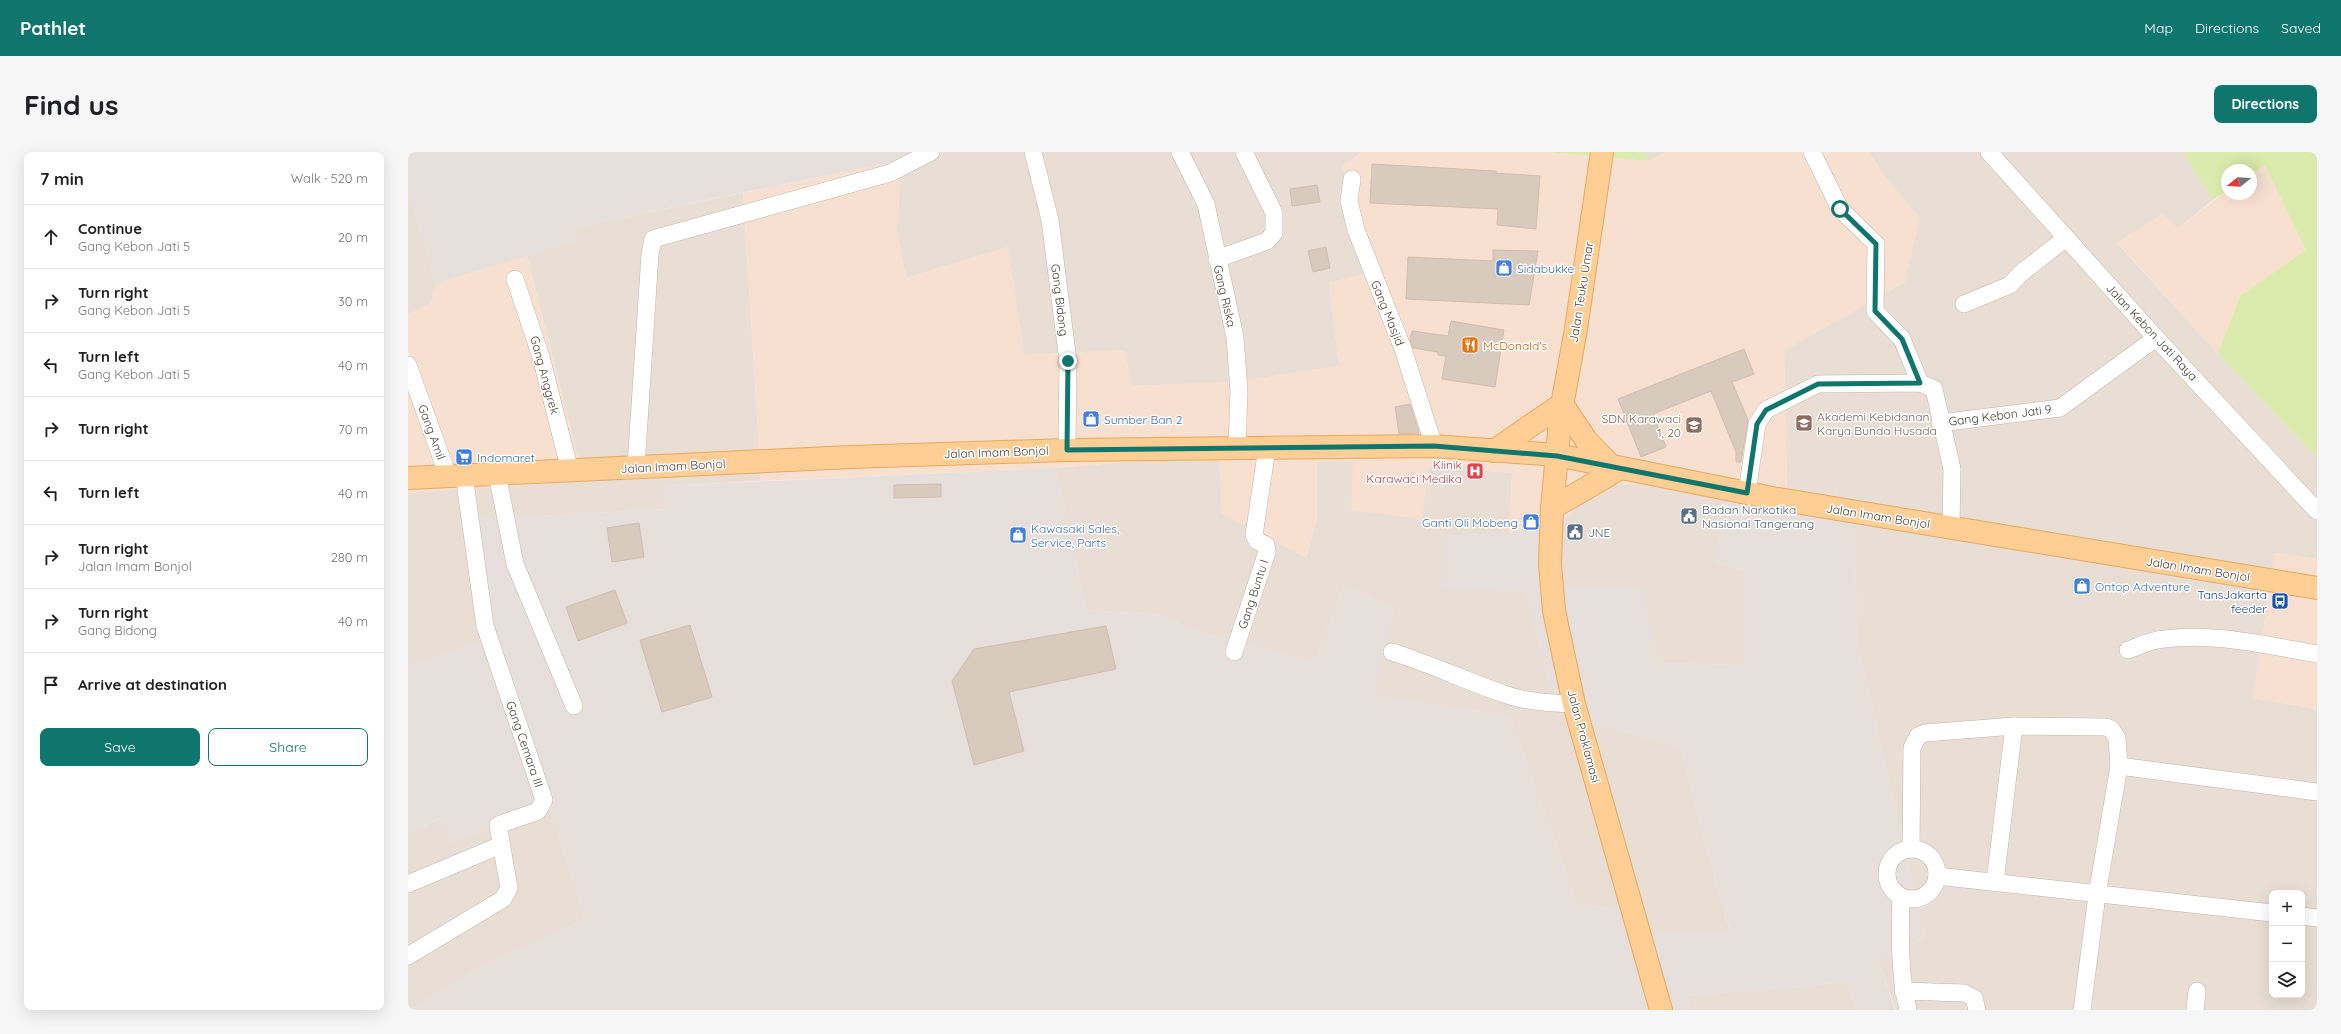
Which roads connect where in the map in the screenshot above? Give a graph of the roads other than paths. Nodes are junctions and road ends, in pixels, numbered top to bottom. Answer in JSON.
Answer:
{"nodes":[{"id":1,"x":930,"y":152,"type":"edge"},
{"id":2,"x":1033,"y":152,"type":"edge"},
{"id":3,"x":1180,"y":152,"type":"edge"},
{"id":4,"x":1244,"y":152,"type":"edge"},
{"id":5,"x":1602,"y":152,"type":"edge"},
{"id":6,"x":1812,"y":152,"type":"edge"},
{"id":7,"x":1989,"y":152,"type":"edge"},
{"id":8,"x":1352,"y":179,"type":"dead end"},
{"id":9,"x":2066,"y":238,"type":"junction"},
{"id":10,"x":1217,"y":259,"type":"junction"},
{"id":11,"x":515,"y":279,"type":"dead end"},
{"id":12,"x":1964,"y":304,"type":"dead end"},
{"id":13,"x":2156,"y":338,"type":"junction"},
{"id":14,"x":408,"y":365,"type":"edge"},
{"id":15,"x":1920,"y":383,"type":"junction"},
{"id":16,"x":1562,"y":404,"type":"junction"},
{"id":17,"x":1940,"y":423,"type":"junction"},
{"id":18,"x":1434,"y":446,"type":"junction"},
{"id":19,"x":1237,"y":447,"type":"junction"},
{"id":20,"x":1266,"y":448,"type":"junction"},
{"id":21,"x":1067,"y":450,"type":"junction"},
{"id":22,"x":1494,"y":451,"type":"junction"},
{"id":23,"x":1557,"y":456,"type":"junction"},
{"id":24,"x":636,"y":467,"type":"junction"},
{"id":25,"x":1616,"y":468,"type":"junction"},
{"id":26,"x":570,"y":472,"type":"junction"},
{"id":27,"x":497,"y":474,"type":"junction"},
{"id":28,"x":456,"y":475,"type":"junction"},
{"id":29,"x":408,"y":478,"type":"edge"},
{"id":30,"x":1747,"y":493,"type":"junction"},
{"id":31,"x":1552,"y":508,"type":"junction"},
{"id":32,"x":2317,"y":510,"type":"edge"},
{"id":33,"x":1951,"y":528,"type":"junction"},
{"id":34,"x":2317,"y":588,"type":"edge"},
{"id":35,"x":2128,"y":650,"type":"dead end"},
{"id":36,"x":1234,"y":652,"type":"dead end"},
{"id":37,"x":1392,"y":652,"type":"dead end"},
{"id":38,"x":2317,"y":654,"type":"edge"},
{"id":39,"x":1574,"y":704,"type":"junction"},
{"id":40,"x":574,"y":706,"type":"dead end"},
{"id":41,"x":2014,"y":726,"type":"junction"},
{"id":42,"x":2119,"y":766,"type":"junction"},
{"id":43,"x":2317,"y":792,"type":"edge"},
{"id":44,"x":501,"y":845,"type":"junction"},
{"id":45,"x":1911,"y":849,"type":"junction"},
{"id":46,"x":1937,"y":876,"type":"junction"},
{"id":47,"x":1995,"y":882,"type":"junction"},
{"id":48,"x":408,"y":884,"type":"edge"},
{"id":49,"x":2097,"y":895,"type":"junction"},
{"id":50,"x":1901,"y":897,"type":"junction"},
{"id":51,"x":2269,"y":913,"type":"edge"},
{"id":52,"x":2305,"y":916,"type":"edge"},
{"id":53,"x":2317,"y":918,"type":"edge"},
{"id":54,"x":408,"y":956,"type":"edge"},
{"id":55,"x":1903,"y":991,"type":"junction"},
{"id":56,"x":2196,"y":991,"type":"dead end"},
{"id":57,"x":1662,"y":1010,"type":"edge"},
{"id":58,"x":1908,"y":1010,"type":"edge"},
{"id":59,"x":1977,"y":1010,"type":"edge"},
{"id":60,"x":2082,"y":1010,"type":"edge"},
{"id":61,"x":2195,"y":1010,"type":"edge"}],
"edges":[{"from":1,"to":24,"type":"street"},
{"from":2,"to":21,"type":"street","name":"Gang Bidong"},
{"from":3,"to":10,"type":"street","name":"Gang Riska"},
{"from":4,"to":10,"type":"street"},
{"from":5,"to":16,"type":"main road","name":"Jalan Teuku Umar"},
{"from":6,"to":15,"type":"street"},
{"from":7,"to":9,"type":"street","name":"Jalan Kebon Jati Raya"},
{"from":8,"to":18,"type":"street","name":"Gang Masjid"},
{"from":9,"to":12,"type":"street"},
{"from":9,"to":13,"type":"street","name":"Jalan Kebon Jati Raya"},
{"from":10,"to":19,"type":"street","name":"Gang Riska"},
{"from":11,"to":26,"type":"street","name":"Gang Anggrek"},
{"from":13,"to":17,"type":"street","name":"Gang Kebon Jati 9"},
{"from":13,"to":32,"type":"street","name":"Jalan Kebon Jati Raya"},
{"from":14,"to":28,"type":"street","name":"Gang Amil"},
{"from":15,"to":17,"type":"street"},
{"from":15,"to":30,"type":"street"},
{"from":16,"to":22,"type":"main road"},
{"from":16,"to":23,"type":"main road","name":"Jalan Teuku Umar"},
{"from":16,"to":25,"type":"main road"},
{"from":17,"to":33,"type":"street"},
{"from":18,"to":20,"type":"main road","name":"Jalan Imam Bonjol"},
{"from":18,"to":22,"type":"main road","name":"Jalan Imam Bonjol"},
{"from":19,"to":20,"type":"main road","name":"Jalan Imam Bonjol"},
{"from":19,"to":21,"type":"main road","name":"Jalan Imam Bonjol"},
{"from":20,"to":36,"type":"street","name":"Gang Buntu I"},
{"from":21,"to":24,"type":"main road","name":"Jalan Imam Bonjol"},
{"from":22,"to":23,"type":"main road","name":"Jalan Imam Bonjol"},
{"from":23,"to":25,"type":"main road","name":"Jalan Imam Bonjol"},
{"from":23,"to":31,"type":"main road","name":"Jalan Proklamasi"},
{"from":24,"to":26,"type":"main road","name":"Jalan Imam Bonjol"},
{"from":25,"to":30,"type":"main road","name":"Jalan Imam Bonjol"},
{"from":25,"to":31,"type":"main road"},
{"from":26,"to":27,"type":"main road","name":"Jalan Imam Bonjol"},
{"from":27,"to":28,"type":"main road","name":"Jalan Imam Bonjol"},
{"from":27,"to":40,"type":"street"},
{"from":28,"to":29,"type":"main road","name":"Jalan Imam Bonjol"},
{"from":28,"to":44,"type":"street","name":"Gang Cemara III"},
{"from":30,"to":33,"type":"main road","name":"Jalan Imam Bonjol"},
{"from":31,"to":39,"type":"main road","name":"Jalan Proklamasi"},
{"from":33,"to":34,"type":"main road","name":"Jalan Imam Bonjol"},
{"from":35,"to":38,"type":"street"},
{"from":37,"to":39,"type":"street"},
{"from":39,"to":57,"type":"main road","name":"Jalan Proklamasi"},
{"from":41,"to":42,"type":"street"},
{"from":41,"to":45,"type":"street"},
{"from":41,"to":47,"type":"street"},
{"from":42,"to":43,"type":"street"},
{"from":42,"to":49,"type":"street"},
{"from":44,"to":48,"type":"street"},
{"from":44,"to":54,"type":"street","name":"Gang Cemara III"},
{"from":45,"to":46,"type":"street"},
{"from":45,"to":50,"type":"street"},
{"from":46,"to":47,"type":"street"},
{"from":46,"to":50,"type":"street"},
{"from":47,"to":49,"type":"street"},
{"from":49,"to":51,"type":"street"},
{"from":49,"to":60,"type":"street"},
{"from":50,"to":55,"type":"street"},
{"from":52,"to":53,"type":"street"},
{"from":55,"to":58,"type":"street"},
{"from":55,"to":59,"type":"street"},
{"from":56,"to":61,"type":"street"}]}
